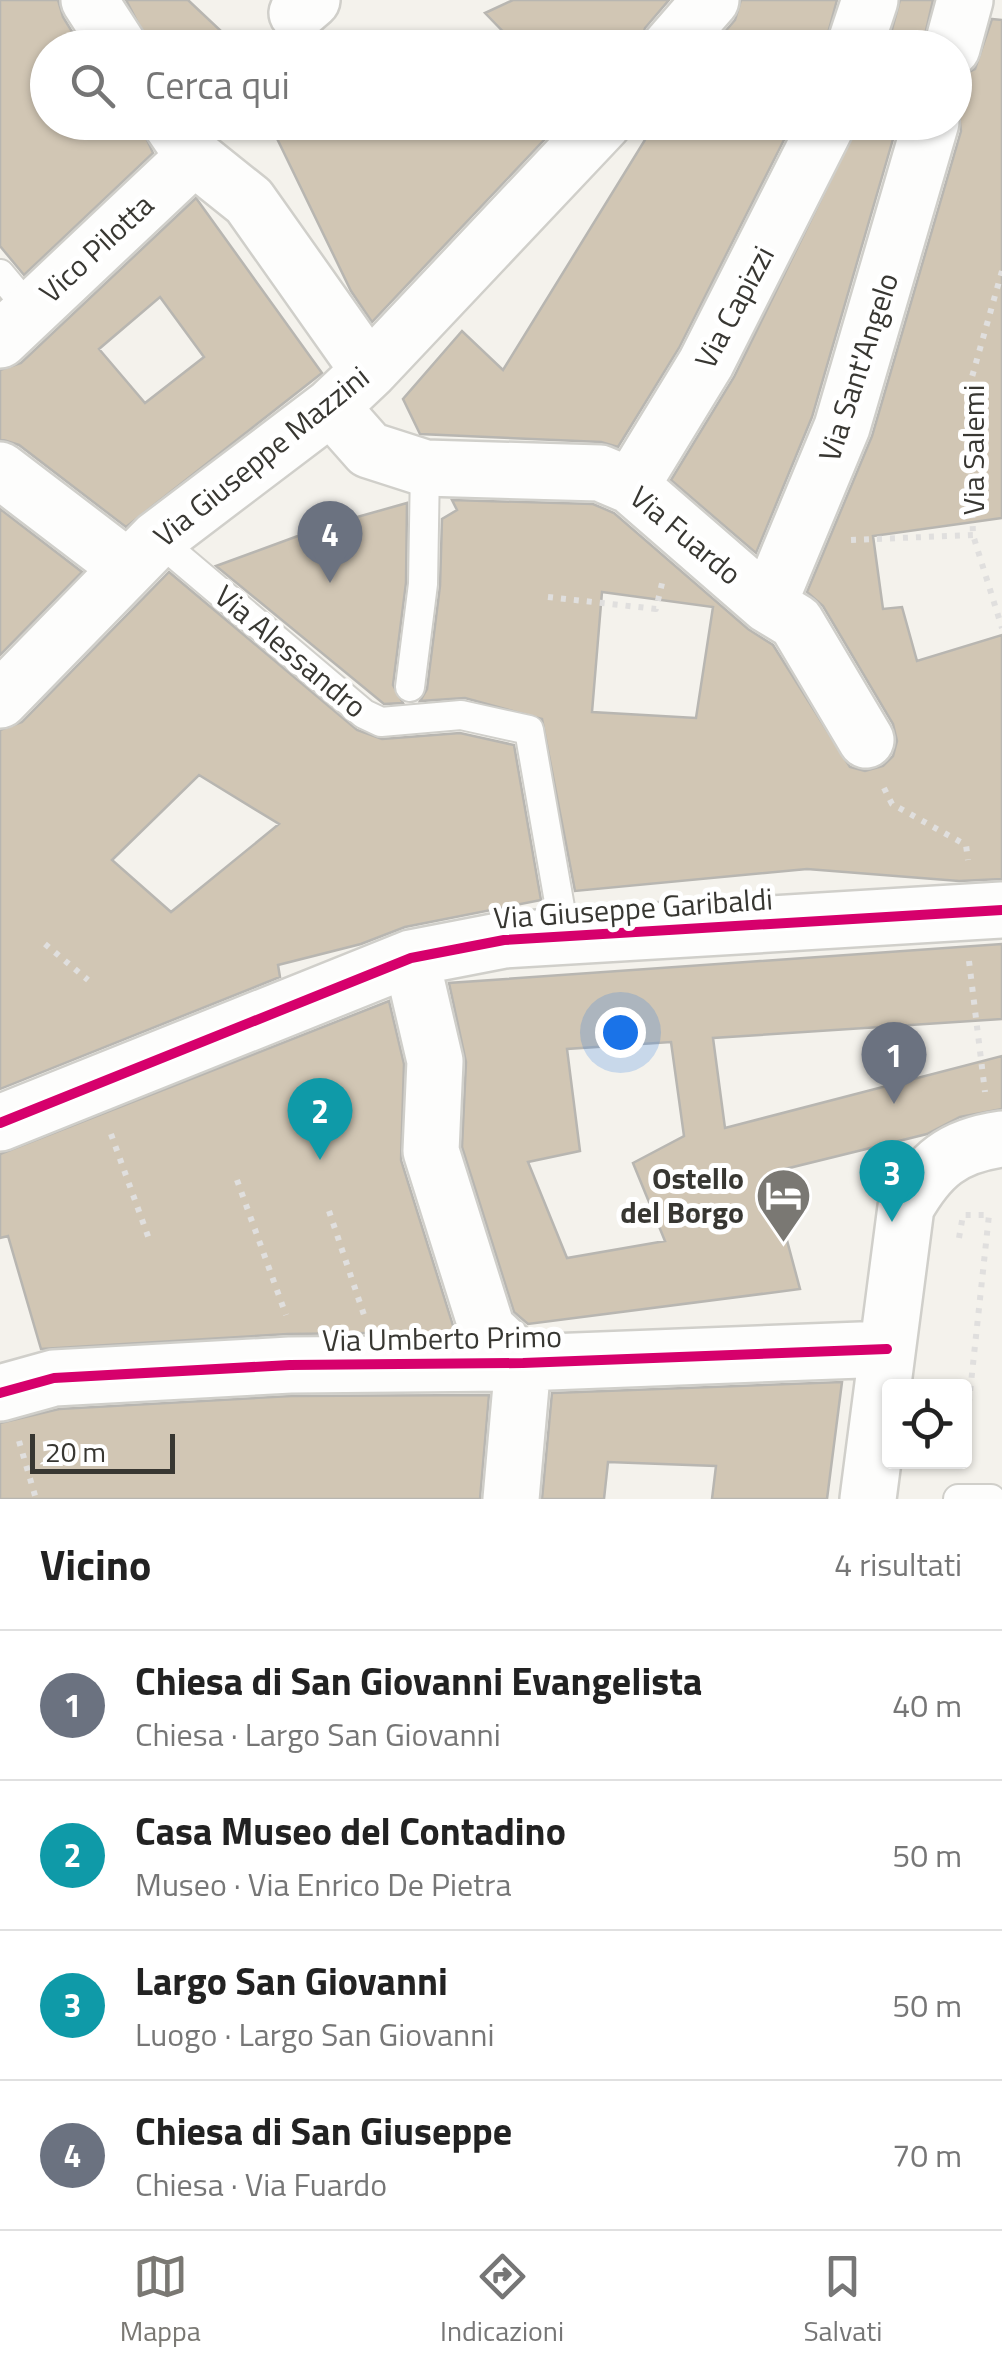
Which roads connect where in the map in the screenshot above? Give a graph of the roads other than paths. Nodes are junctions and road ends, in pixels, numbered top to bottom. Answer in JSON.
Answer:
{"nodes":[{"id":1,"x":89,"y":0,"type":"edge"},
{"id":2,"x":711,"y":0,"type":"edge"},
{"id":3,"x":870,"y":0,"type":"edge"},
{"id":4,"x":964,"y":0,"type":"edge"},
{"id":5,"x":108,"y":30,"type":"edge"},
{"id":6,"x":685,"y":30,"type":"edge"},
{"id":7,"x":860,"y":30,"type":"edge"},
{"id":8,"x":956,"y":30,"type":"edge"},
{"id":9,"x":182,"y":140,"type":"edge"},
{"id":10,"x":587,"y":140,"type":"edge"},
{"id":11,"x":819,"y":140,"type":"edge"},
{"id":12,"x":926,"y":140,"type":"edge"},
{"id":13,"x":10,"y":308,"type":"edge"},
{"id":14,"x":350,"y":389,"type":"junction"},
{"id":15,"x":425,"y":468,"type":"junction"},
{"id":16,"x":0,"y":470,"type":"edge"},
{"id":17,"x":631,"y":486,"type":"junction"},
{"id":18,"x":142,"y":553,"type":"junction"},
{"id":19,"x":768,"y":604,"type":"junction"},
{"id":20,"x":410,"y":687,"type":"dead end"},
{"id":21,"x":0,"y":700,"type":"edge"},
{"id":22,"x":866,"y":740,"type":"dead end"},
{"id":23,"x":990,"y":910,"type":"edge"},
{"id":24,"x":565,"y":936,"type":"junction"},
{"id":25,"x":410,"y":958,"type":"junction"},
{"id":26,"x":0,"y":1123,"type":"edge"},
{"id":27,"x":996,"y":1140,"type":"edge"},
{"id":28,"x":887,"y":1349,"type":"junction"},
{"id":29,"x":523,"y":1363,"type":"junction"},
{"id":30,"x":8,"y":1412,"type":"edge"},
{"id":31,"x":511,"y":1499,"type":"edge"},
{"id":32,"x":868,"y":1499,"type":"edge"},
{"id":33,"x":958,"y":1499,"type":"edge"},
{"id":34,"x":992,"y":1499,"type":"edge"}],
"edges":[{"from":1,"to":5,"type":"street"},
{"from":2,"to":6,"type":"street"},
{"from":3,"to":7,"type":"street"},
{"from":4,"to":8,"type":"street"},
{"from":9,"to":13,"type":"street","name":"Vico Pilotta"},
{"from":9,"to":14,"type":"street","name":"Via Fuardo"},
{"from":10,"to":14,"type":"street","name":"Via Giuseppe Mazzini"},
{"from":11,"to":17,"type":"street","name":"Via Capizzi"},
{"from":12,"to":19,"type":"street","name":"Via Sant'Angelo"},
{"from":14,"to":15,"type":"street","name":"Via Fuardo"},
{"from":14,"to":18,"type":"street","name":"Via Giuseppe Mazzini"},
{"from":15,"to":17,"type":"street","name":"Via Fuardo"},
{"from":15,"to":20,"type":"lane"},
{"from":16,"to":18,"type":"street"},
{"from":17,"to":19,"type":"street","name":"Via Fuardo"},
{"from":18,"to":21,"type":"street","name":"Via Giuseppe Mazzini"},
{"from":18,"to":24,"type":"lane","name":"Via Alessandro"},
{"from":19,"to":22,"type":"street","name":"Via Fuardo"},
{"from":23,"to":24,"type":"street","name":"Via Giuseppe Garibaldi"},
{"from":24,"to":25,"type":"street","name":"Via Giuseppe Garibaldi"},
{"from":25,"to":26,"type":"street","name":"Via Giuseppe Garibaldi"},
{"from":25,"to":29,"type":"street"},
{"from":27,"to":28,"type":"street"},
{"from":28,"to":29,"type":"street","name":"Via Umberto Primo"},
{"from":28,"to":32,"type":"street"},
{"from":29,"to":30,"type":"street","name":"Via Umberto Primo"},
{"from":29,"to":31,"type":"street"},
{"from":33,"to":34,"type":"lane"}]}
